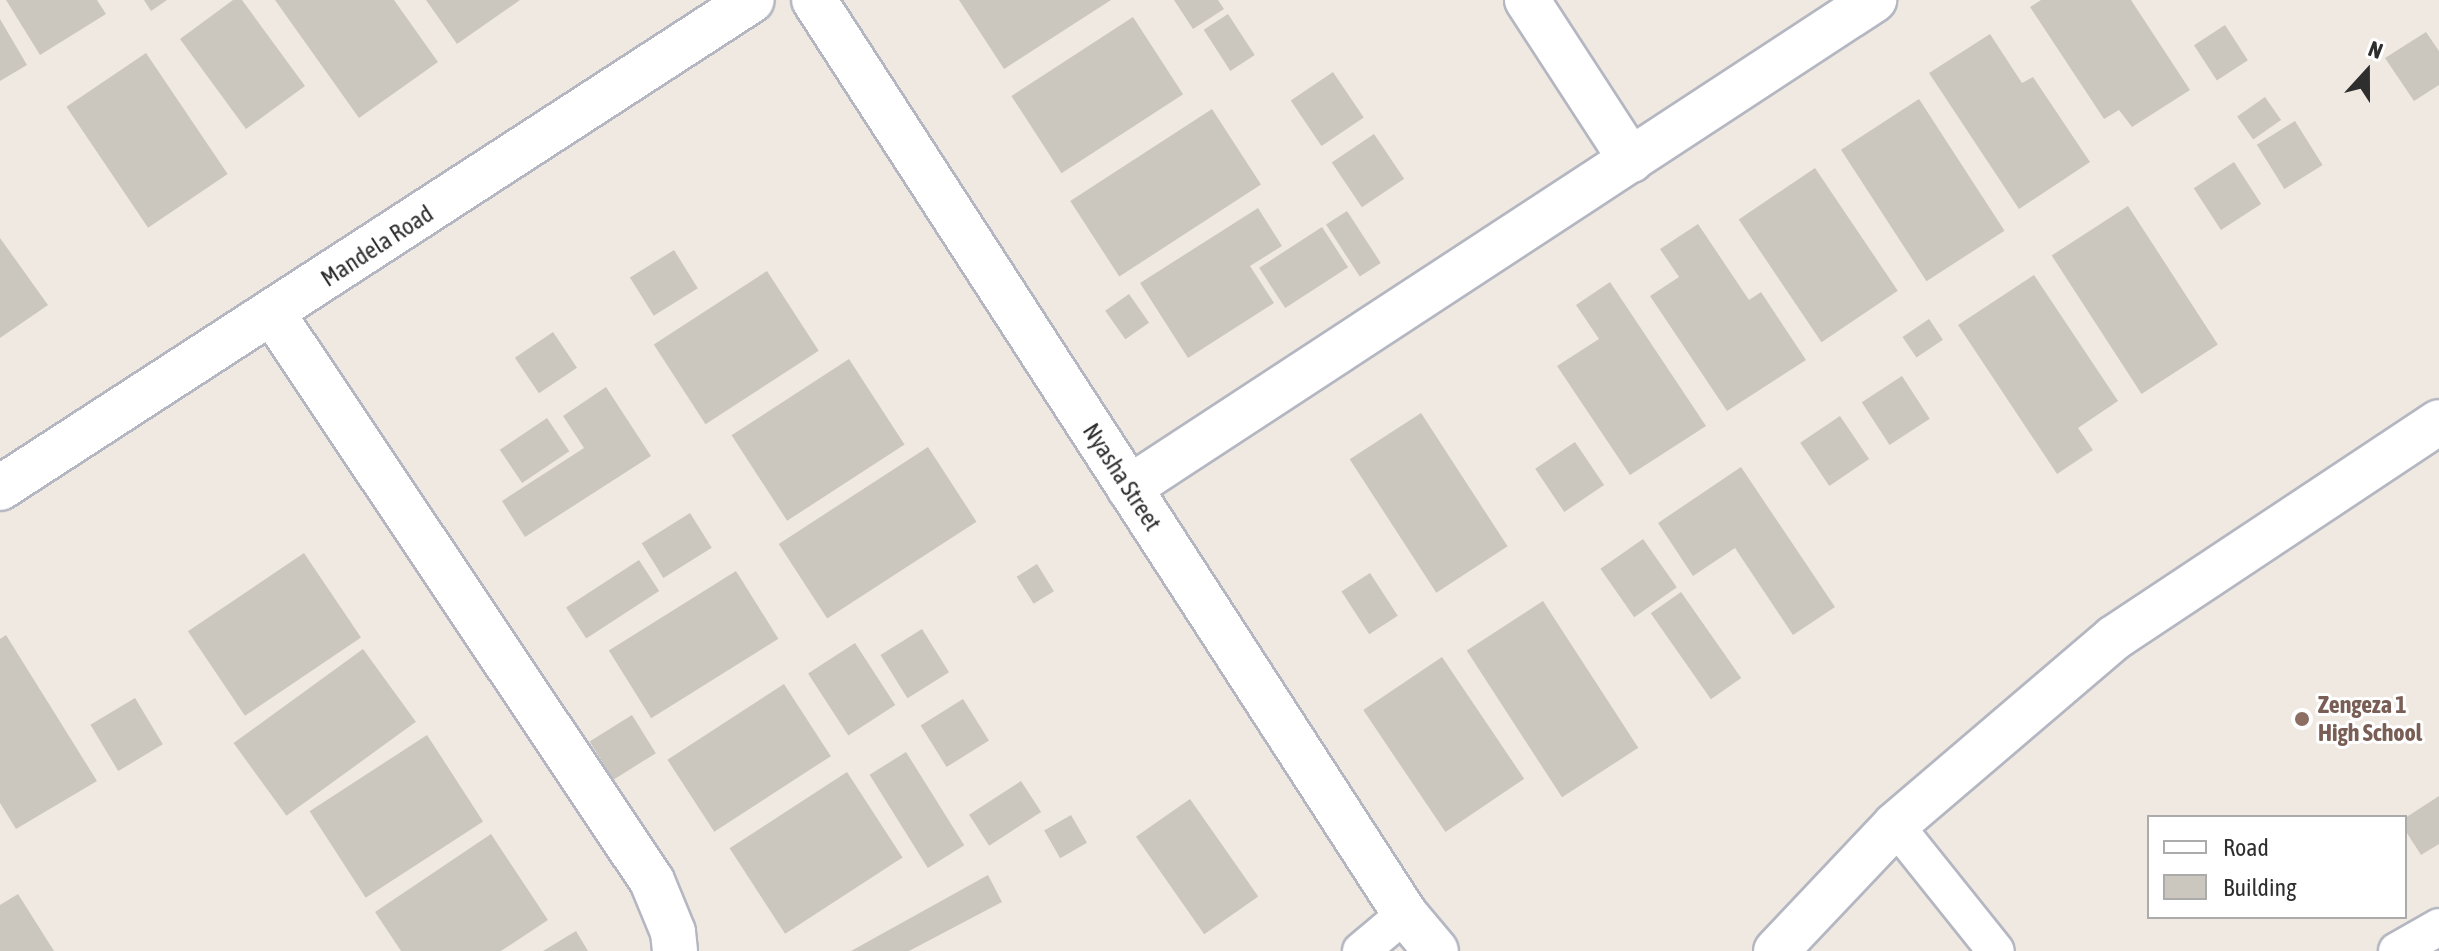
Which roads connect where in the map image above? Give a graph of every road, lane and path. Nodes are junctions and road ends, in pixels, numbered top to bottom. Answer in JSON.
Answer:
{"nodes":[{"id":1,"x":752,"y":0,"type":"edge"},
{"id":2,"x":814,"y":0,"type":"edge"},
{"id":3,"x":1527,"y":0,"type":"edge"},
{"id":4,"x":1874,"y":0,"type":"edge"},
{"id":5,"x":1631,"y":160,"type":"junction"},
{"id":6,"x":273,"y":314,"type":"junction"},
{"id":7,"x":2439,"y":422,"type":"edge"},
{"id":8,"x":0,"y":488,"type":"edge"},
{"id":9,"x":1129,"y":488,"type":"junction"},
{"id":10,"x":1895,"y":825,"type":"junction"},
{"id":11,"x":1405,"y":914,"type":"junction"},
{"id":12,"x":2439,"y":927,"type":"edge"},
{"id":13,"x":675,"y":951,"type":"edge"},
{"id":14,"x":1361,"y":951,"type":"edge"},
{"id":15,"x":1436,"y":951,"type":"edge"},
{"id":16,"x":1776,"y":951,"type":"edge"},
{"id":17,"x":1996,"y":951,"type":"edge"},
{"id":18,"x":2397,"y":951,"type":"edge"}],
"edges":[{"from":1,"to":6,"type":"street","name":"Mandela Road"},
{"from":2,"to":9,"type":"street","name":"Nyasha Street"},
{"from":3,"to":5,"type":"street"},
{"from":4,"to":5,"type":"street"},
{"from":5,"to":9,"type":"street"},
{"from":6,"to":8,"type":"street","name":"Mandela Road"},
{"from":6,"to":13,"type":"street"},
{"from":7,"to":10,"type":"street"},
{"from":9,"to":11,"type":"street","name":"Nyasha Street"},
{"from":10,"to":16,"type":"street"},
{"from":10,"to":17,"type":"lane"},
{"from":11,"to":14,"type":"lane"},
{"from":11,"to":15,"type":"street","name":"Nyasha Street"},
{"from":12,"to":18,"type":"lane"}]}
